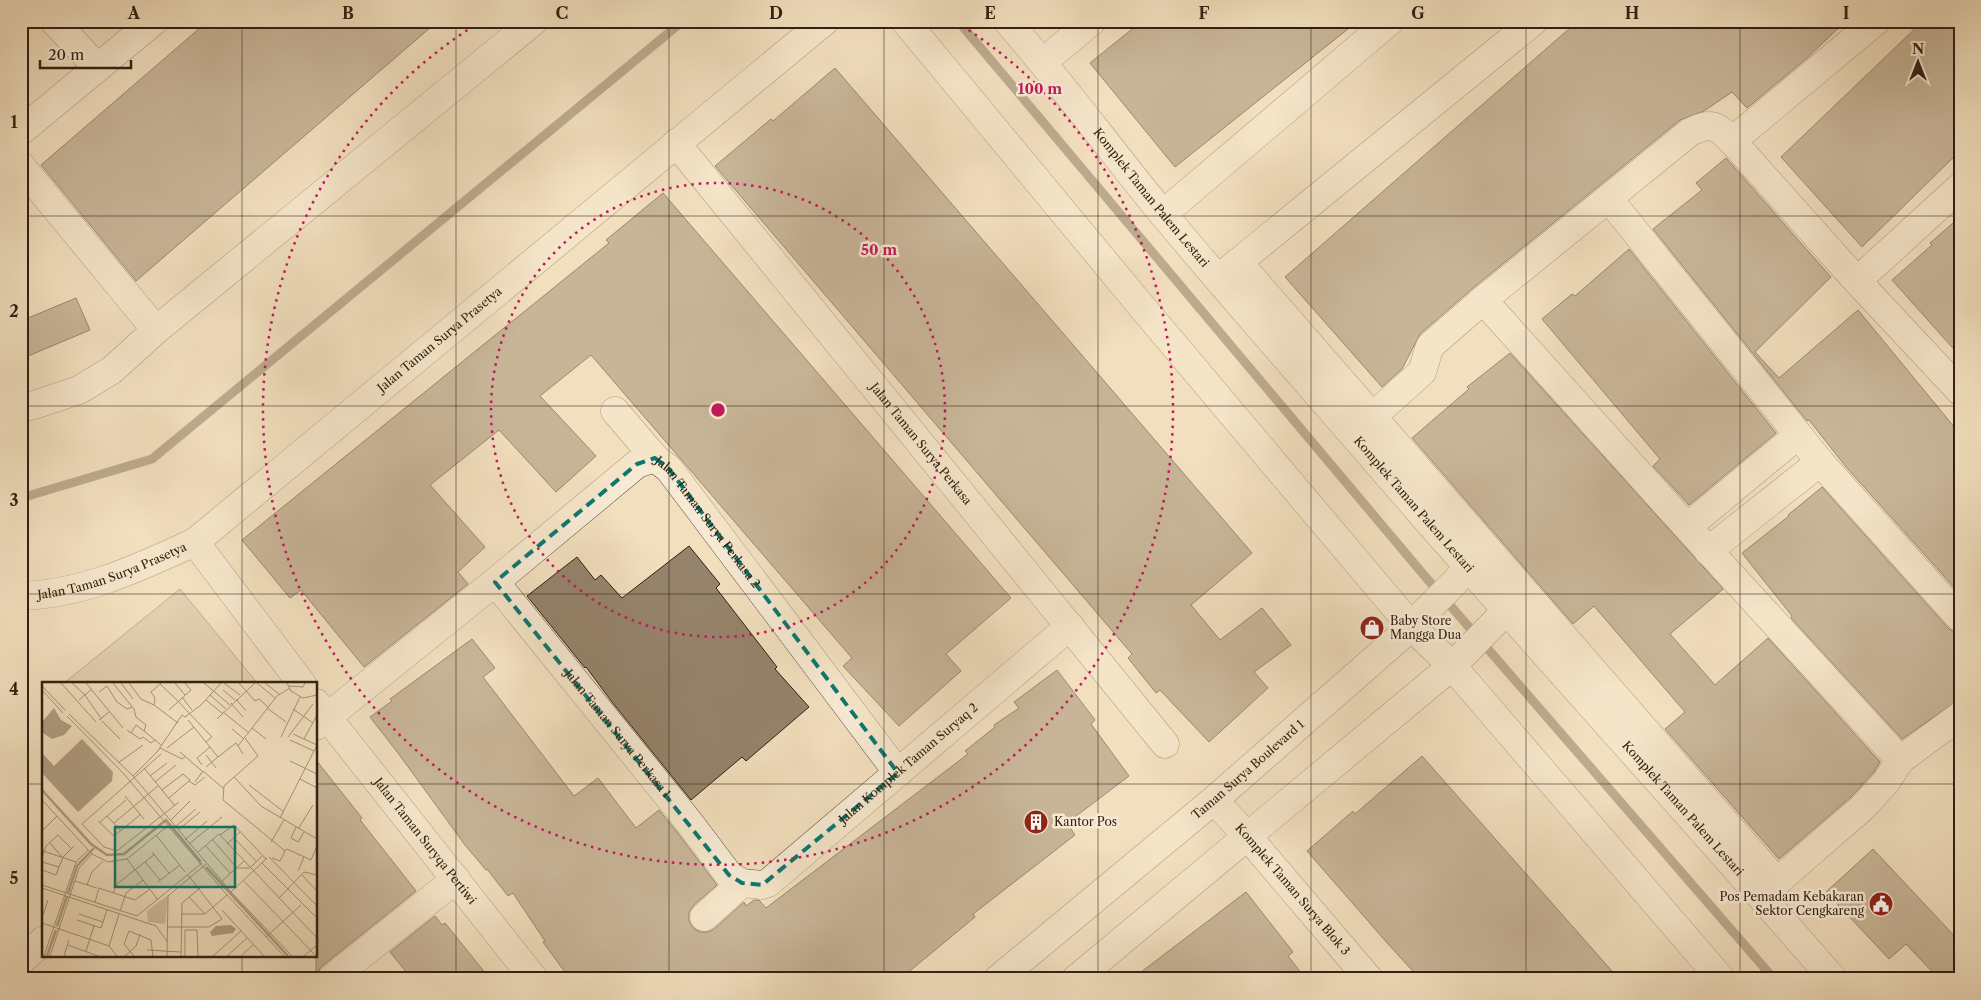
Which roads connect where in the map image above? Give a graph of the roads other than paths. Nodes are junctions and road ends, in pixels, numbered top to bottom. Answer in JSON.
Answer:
{"nodes":[{"id":1,"x":54,"y":21,"type":"edge"},
{"id":2,"x":154,"y":21,"type":"edge"},
{"id":3,"x":534,"y":21,"type":"edge"},
{"id":4,"x":825,"y":21,"type":"edge"},
{"id":5,"x":905,"y":21,"type":"edge"},
{"id":6,"x":1007,"y":21,"type":"edge"},
{"id":7,"x":1092,"y":21,"type":"edge"},
{"id":8,"x":1390,"y":21,"type":"edge"},
{"id":9,"x":1534,"y":21,"type":"edge"},
{"id":10,"x":1876,"y":21,"type":"edge"},
{"id":11,"x":1043,"y":62,"type":"junction"},
{"id":12,"x":96,"y":67,"type":"junction"},
{"id":13,"x":21,"y":131,"type":"edge"},
{"id":14,"x":1732,"y":141,"type":"junction"},
{"id":15,"x":676,"y":143,"type":"junction"},
{"id":16,"x":21,"y":166,"type":"edge"},
{"id":17,"x":1960,"y":187,"type":"edge"},
{"id":18,"x":1609,"y":199,"type":"junction"},
{"id":19,"x":1163,"y":214,"type":"junction"},
{"id":20,"x":1228,"y":270,"type":"junction"},
{"id":21,"x":1857,"y":281,"type":"junction"},
{"id":22,"x":1483,"y":300,"type":"junction"},
{"id":23,"x":156,"y":330,"type":"junction"},
{"id":24,"x":1960,"y":390,"type":"edge"},
{"id":25,"x":21,"y":406,"type":"edge"},
{"id":26,"x":615,"y":411,"type":"dead end"},
{"id":27,"x":1373,"y":416,"type":"junction"},
{"id":28,"x":1798,"y":435,"type":"junction"},
{"id":29,"x":655,"y":458,"type":"junction"},
{"id":30,"x":1820,"y":462,"type":"junction"},
{"id":31,"x":1687,"y":527,"type":"junction"},
{"id":32,"x":195,"y":542,"type":"junction"},
{"id":33,"x":1485,"y":548,"type":"junction"},
{"id":34,"x":1708,"y":551,"type":"junction"},
{"id":35,"x":1461,"y":574,"type":"junction"},
{"id":36,"x":495,"y":582,"type":"junction"},
{"id":37,"x":21,"y":596,"type":"edge"},
{"id":38,"x":1502,"y":614,"type":"junction"},
{"id":39,"x":1418,"y":618,"type":"junction"},
{"id":40,"x":1960,"y":618,"type":"edge"},
{"id":41,"x":1070,"y":626,"type":"junction"},
{"id":42,"x":1458,"y":659,"type":"junction"},
{"id":43,"x":300,"y":682,"type":"edge"},
{"id":44,"x":320,"y":716,"type":"edge"},
{"id":45,"x":1960,"y":716,"type":"edge"},
{"id":46,"x":1165,"y":744,"type":"dead end"},
{"id":47,"x":1900,"y":760,"type":"junction"},
{"id":48,"x":898,"y":773,"type":"junction"},
{"id":49,"x":1214,"y":800,"type":"junction"},
{"id":50,"x":1248,"y":837,"type":"junction"},
{"id":51,"x":456,"y":879,"type":"junction"},
{"id":52,"x":742,"y":883,"type":"junction"},
{"id":53,"x":1769,"y":889,"type":"junction"},
{"id":54,"x":704,"y":917,"type":"dead end"},
{"id":55,"x":42,"y":942,"type":"edge"},
{"id":56,"x":21,"y":961,"type":"edge"},
{"id":57,"x":331,"y":979,"type":"edge"},
{"id":58,"x":534,"y":979,"type":"edge"},
{"id":59,"x":998,"y":979,"type":"edge"},
{"id":60,"x":1076,"y":979,"type":"edge"},
{"id":61,"x":1369,"y":979,"type":"edge"},
{"id":62,"x":1721,"y":979,"type":"edge"},
{"id":63,"x":1833,"y":979,"type":"edge"}],
"edges":[{"from":1,"to":12,"type":"street"},
{"from":2,"to":12,"type":"street"},
{"from":3,"to":23,"type":"street"},
{"from":4,"to":15,"type":"street","name":"Jalan Taman Surya Prasetya"},
{"from":5,"to":39,"type":"street"},
{"from":6,"to":11,"type":"street","name":"Komplek Taman Palem Lestari"},
{"from":7,"to":11,"type":"street"},
{"from":8,"to":19,"type":"street"},
{"from":9,"to":20,"type":"street"},
{"from":10,"to":14,"type":"street"},
{"from":11,"to":19,"type":"street","name":"Komplek Taman Palem Lestari"},
{"from":12,"to":13,"type":"street"},
{"from":14,"to":18,"type":"street"},
{"from":14,"to":21,"type":"street"},
{"from":15,"to":32,"type":"street","name":"Jalan Taman Surya Prasetya"},
{"from":15,"to":41,"type":"street","name":"Jalan Taman Surya Perkasa"},
{"from":16,"to":23,"type":"street"},
{"from":17,"to":21,"type":"street"},
{"from":18,"to":22,"type":"street"},
{"from":18,"to":28,"type":"street"},
{"from":19,"to":20,"type":"street","name":"Komplek Taman Palem Lestari"},
{"from":20,"to":27,"type":"street"},
{"from":20,"to":35,"type":"street","name":"Komplek Taman Palem Lestari"},
{"from":21,"to":24,"type":"street"},
{"from":22,"to":27,"type":"street"},
{"from":22,"to":31,"type":"street"},
{"from":23,"to":25,"type":"street"},
{"from":26,"to":29,"type":"street"},
{"from":27,"to":33,"type":"street"},
{"from":28,"to":30,"type":"street"},
{"from":28,"to":31,"type":"street"},
{"from":29,"to":36,"type":"street","name":"Jalan Taman Surya Perkasa 2"},
{"from":29,"to":48,"type":"street","name":"Jalan Taman Surya Perkasa 2"},
{"from":30,"to":34,"type":"street"},
{"from":30,"to":40,"type":"street"},
{"from":31,"to":34,"type":"street"},
{"from":32,"to":37,"type":"street","name":"Jalan Taman Surya Prasetya"},
{"from":32,"to":43,"type":"street"},
{"from":33,"to":35,"type":"street","name":"Taman Surya Boulevard 1"},
{"from":33,"to":53,"type":"street"},
{"from":34,"to":47,"type":"street"},
{"from":35,"to":38,"type":"street","name":"Komplek Taman Palem Lestari"},
{"from":35,"to":39,"type":"street","name":"Taman Surya Boulevard 1"},
{"from":36,"to":44,"type":"street","name":"Jalan Taman Surya Perkasa 2"},
{"from":36,"to":52,"type":"street","name":"Jalan Taman Surya Perkasa 1"},
{"from":38,"to":42,"type":"street"},
{"from":38,"to":53,"type":"street","name":"Komplek Taman Palem Lestari"},
{"from":39,"to":42,"type":"street"},
{"from":39,"to":49,"type":"street","name":"Taman Surya Boulevard 1"},
{"from":41,"to":46,"type":"street","name":"Jalan Taman Surya Perkasa"},
{"from":41,"to":48,"type":"street","name":"Jalan Komplek Taman Suryaq 2"},
{"from":42,"to":50,"type":"street"},
{"from":42,"to":62,"type":"street"},
{"from":44,"to":51,"type":"street","name":"Jalan Taman Suryqa Pertiwi"},
{"from":45,"to":47,"type":"street"},
{"from":47,"to":53,"type":"street"},
{"from":48,"to":52,"type":"street","name":"Jalan Komplek Taman Suryaq 2"},
{"from":49,"to":50,"type":"street","name":"Komplek Taman Surya Blok 3"},
{"from":49,"to":59,"type":"street","name":"Taman Surya Boulevard 1"},
{"from":50,"to":60,"type":"street"},
{"from":50,"to":61,"type":"street","name":"Komplek Taman Surya Blok 3"},
{"from":51,"to":57,"type":"street"},
{"from":51,"to":58,"type":"street","name":"Jalan Taman Suryqa Pertiwi"},
{"from":52,"to":54,"type":"street"},
{"from":53,"to":63,"type":"street","name":"Komplek Taman Palem Lestari"},
{"from":55,"to":56,"type":"street"}]}
